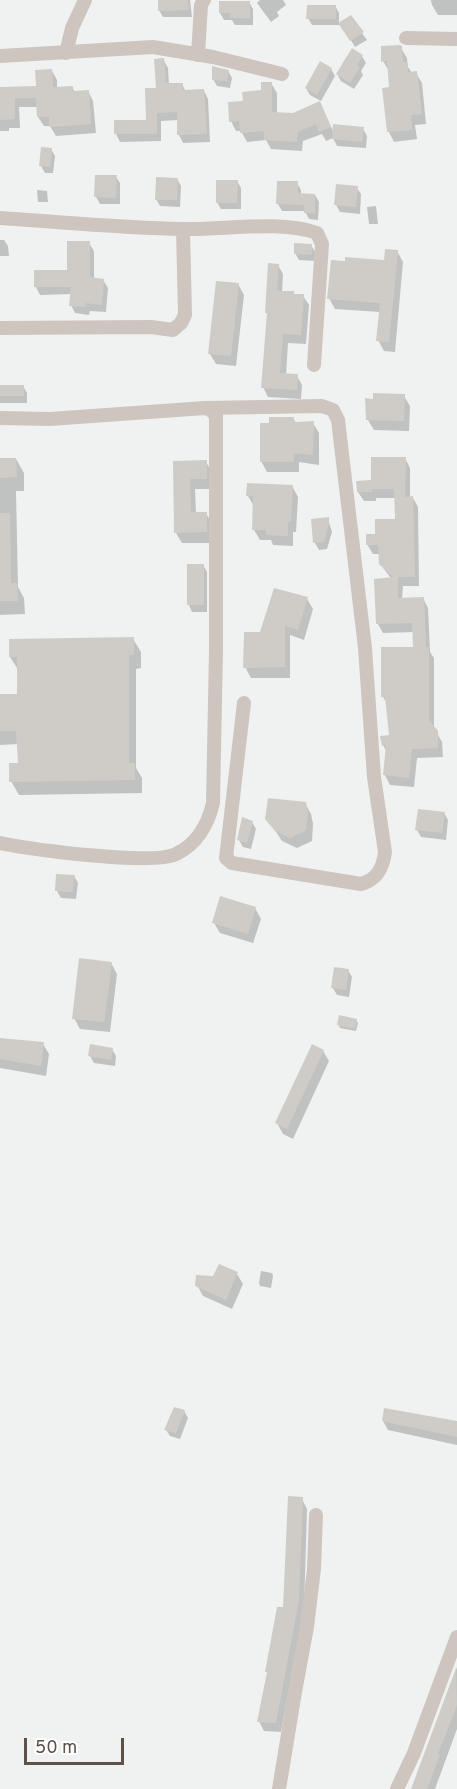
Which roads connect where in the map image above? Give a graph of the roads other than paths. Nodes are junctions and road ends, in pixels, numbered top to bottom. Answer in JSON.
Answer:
{"nodes":[{"id":1,"x":85,"y":0,"type":"edge"},
{"id":2,"x":204,"y":0,"type":"edge"},
{"id":3,"x":406,"y":39,"type":"dead end"},
{"id":4,"x":457,"y":39,"type":"edge"},
{"id":5,"x":66,"y":52,"type":"junction"},
{"id":6,"x":198,"y":55,"type":"junction"},
{"id":7,"x":0,"y":56,"type":"edge"},
{"id":8,"x":282,"y":74,"type":"dead end"},
{"id":9,"x":0,"y":218,"type":"edge"},
{"id":10,"x":183,"y":229,"type":"junction"},
{"id":11,"x":0,"y":327,"type":"edge"},
{"id":12,"x":314,"y":365,"type":"dead end"},
{"id":13,"x":205,"y":408,"type":"junction"},
{"id":14,"x":0,"y":418,"type":"edge"},
{"id":15,"x":244,"y":703,"type":"dead end"},
{"id":16,"x":0,"y":843,"type":"edge"},
{"id":17,"x":316,"y":1515,"type":"dead end"},
{"id":18,"x":457,"y":1637,"type":"edge"},
{"id":19,"x":279,"y":1789,"type":"edge"},
{"id":20,"x":397,"y":1789,"type":"edge"}],
"edges":[{"from":1,"to":5,"type":"street"},
{"from":2,"to":6,"type":"street"},
{"from":3,"to":4,"type":"street"},
{"from":5,"to":6,"type":"street"},
{"from":5,"to":7,"type":"street"},
{"from":6,"to":8,"type":"street"},
{"from":9,"to":10,"type":"street"},
{"from":10,"to":11,"type":"street"},
{"from":10,"to":12,"type":"street"},
{"from":13,"to":14,"type":"street"},
{"from":13,"to":15,"type":"street"},
{"from":13,"to":16,"type":"street"},
{"from":17,"to":19,"type":"street"},
{"from":18,"to":20,"type":"street"}]}
